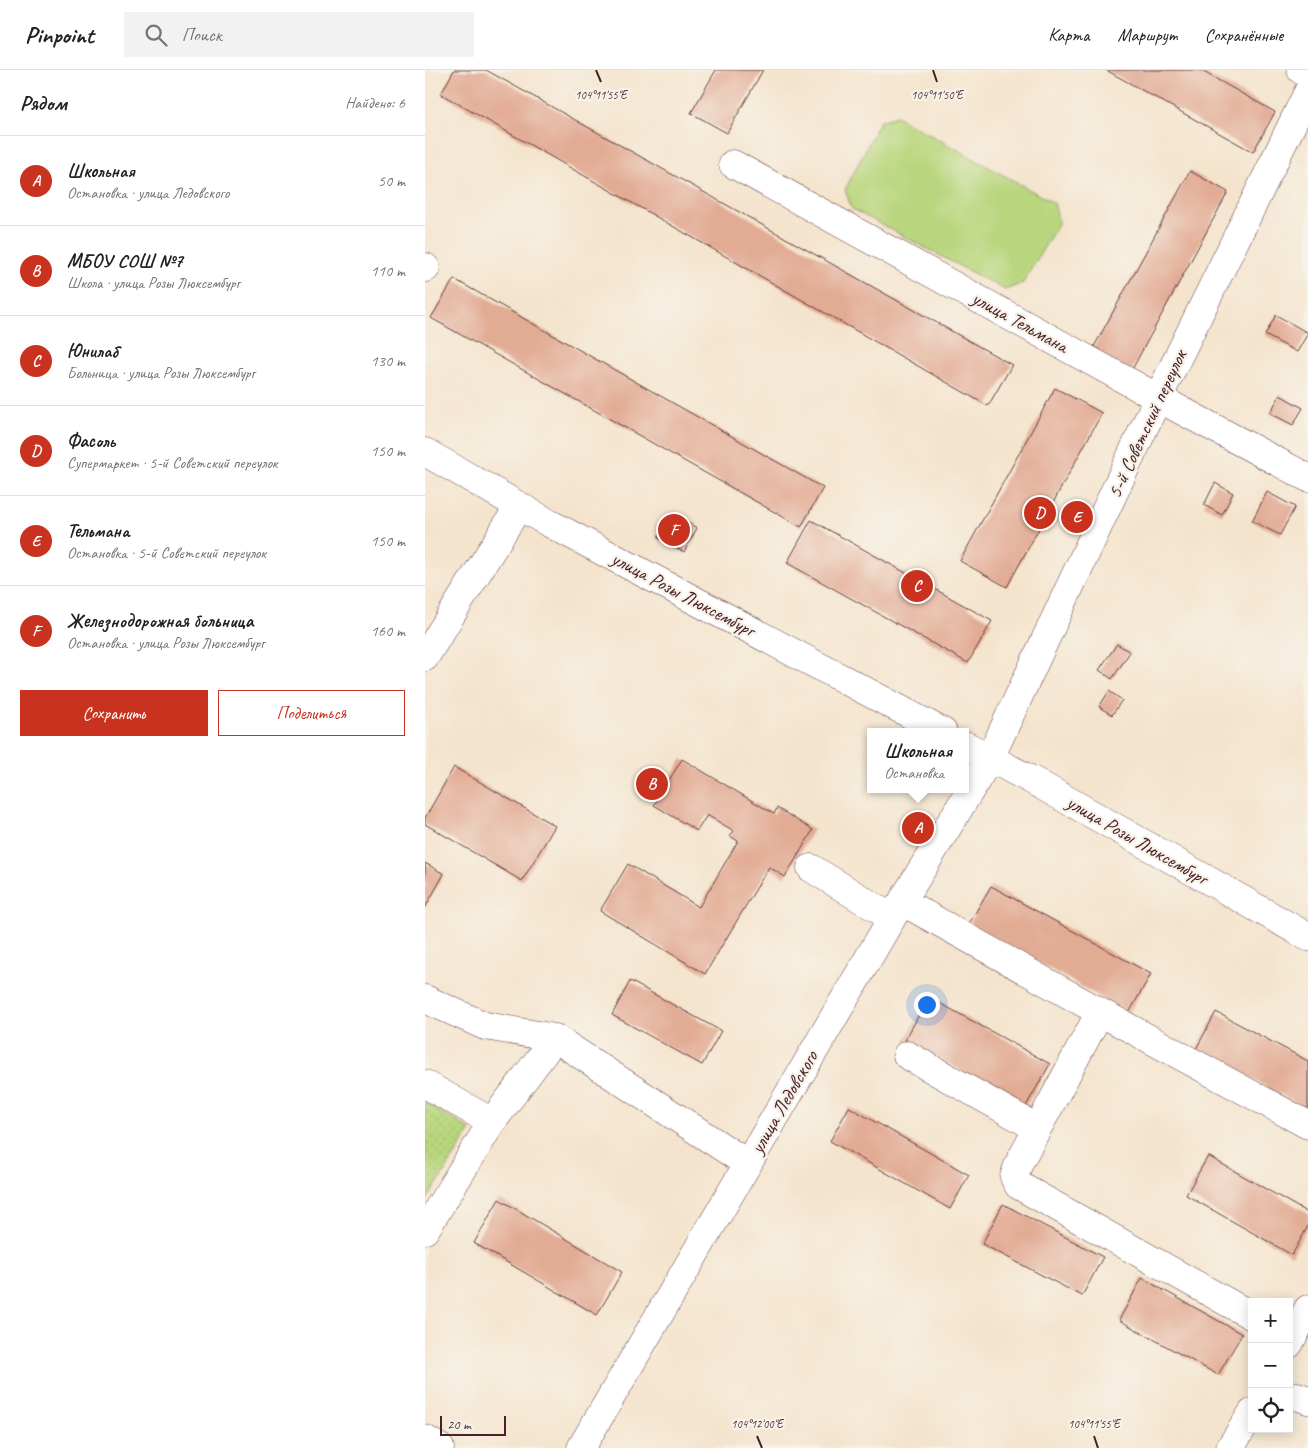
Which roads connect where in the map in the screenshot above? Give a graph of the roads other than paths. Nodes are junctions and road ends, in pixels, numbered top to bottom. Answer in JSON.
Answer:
{"nodes":[{"id":1,"x":1301,"y":70,"type":"edge"},
{"id":2,"x":1308,"y":74,"type":"edge"},
{"id":3,"x":1308,"y":92,"type":"edge"},
{"id":4,"x":733,"y":164,"type":"dead end"},
{"id":5,"x":1158,"y":398,"type":"junction"},
{"id":6,"x":425,"y":452,"type":"edge"},
{"id":7,"x":1308,"y":478,"type":"edge"},
{"id":8,"x":519,"y":506,"type":"junction"},
{"id":9,"x":425,"y":657,"type":"edge"},
{"id":10,"x":935,"y":728,"type":"edge"},
{"id":11,"x":969,"y":747,"type":"edge"},
{"id":12,"x":990,"y":758,"type":"junction"},
{"id":13,"x":969,"y":793,"type":"edge"},
{"id":14,"x":969,"y":793,"type":"edge"},
{"id":15,"x":811,"y":868,"type":"dead end"},
{"id":16,"x":898,"y":910,"type":"junction"},
{"id":17,"x":1308,"y":937,"type":"edge"},
{"id":18,"x":425,"y":999,"type":"edge"},
{"id":19,"x":1100,"y":1012,"type":"junction"},
{"id":20,"x":555,"y":1038,"type":"junction"},
{"id":21,"x":907,"y":1054,"type":"dead end"},
{"id":22,"x":425,"y":1084,"type":"edge"},
{"id":23,"x":492,"y":1122,"type":"junction"},
{"id":24,"x":1308,"y":1125,"type":"edge"},
{"id":25,"x":1037,"y":1128,"type":"junction"},
{"id":26,"x":748,"y":1164,"type":"junction"},
{"id":27,"x":425,"y":1230,"type":"edge"},
{"id":28,"x":1308,"y":1309,"type":"edge"},
{"id":29,"x":1248,"y":1314,"type":"edge"},
{"id":30,"x":1293,"y":1335,"type":"edge"},
{"id":31,"x":1293,"y":1396,"type":"edge"},
{"id":32,"x":1308,"y":1400,"type":"edge"},
{"id":33,"x":1248,"y":1419,"type":"edge"},
{"id":34,"x":425,"y":1439,"type":"edge"},
{"id":35,"x":440,"y":1448,"type":"edge"},
{"id":36,"x":581,"y":1448,"type":"edge"},
{"id":37,"x":1230,"y":1448,"type":"edge"}],
"edges":[{"from":1,"to":2,"type":"street"},
{"from":3,"to":5,"type":"street","name":"5-й Советский переулок"},
{"from":4,"to":5,"type":"street","name":"улица Тельмана"},
{"from":5,"to":7,"type":"street","name":"улица Тельмана"},
{"from":5,"to":12,"type":"street","name":"5-й Советский переулок"},
{"from":6,"to":8,"type":"street","name":"улица Розы Люксембург"},
{"from":8,"to":9,"type":"street"},
{"from":8,"to":10,"type":"street","name":"улица Розы Люксембург"},
{"from":11,"to":12,"type":"street","name":"улица Розы Люксембург"},
{"from":12,"to":14,"type":"street","name":"улица Ледовского"},
{"from":12,"to":17,"type":"street","name":"улица Розы Люксембург"},
{"from":13,"to":16,"type":"street","name":"улица Ледовского"},
{"from":15,"to":16,"type":"street"},
{"from":16,"to":19,"type":"street"},
{"from":16,"to":26,"type":"street","name":"улица Ледовского"},
{"from":18,"to":20,"type":"street"},
{"from":19,"to":24,"type":"street"},
{"from":19,"to":25,"type":"street"},
{"from":20,"to":23,"type":"street"},
{"from":20,"to":26,"type":"street"},
{"from":21,"to":25,"type":"street"},
{"from":22,"to":23,"type":"street"},
{"from":23,"to":27,"type":"street"},
{"from":25,"to":29,"type":"street"},
{"from":26,"to":36,"type":"street","name":"улица Ледовского"},
{"from":28,"to":30,"type":"street"},
{"from":31,"to":32,"type":"street"},
{"from":33,"to":37,"type":"street"},
{"from":34,"to":35,"type":"street"}]}
